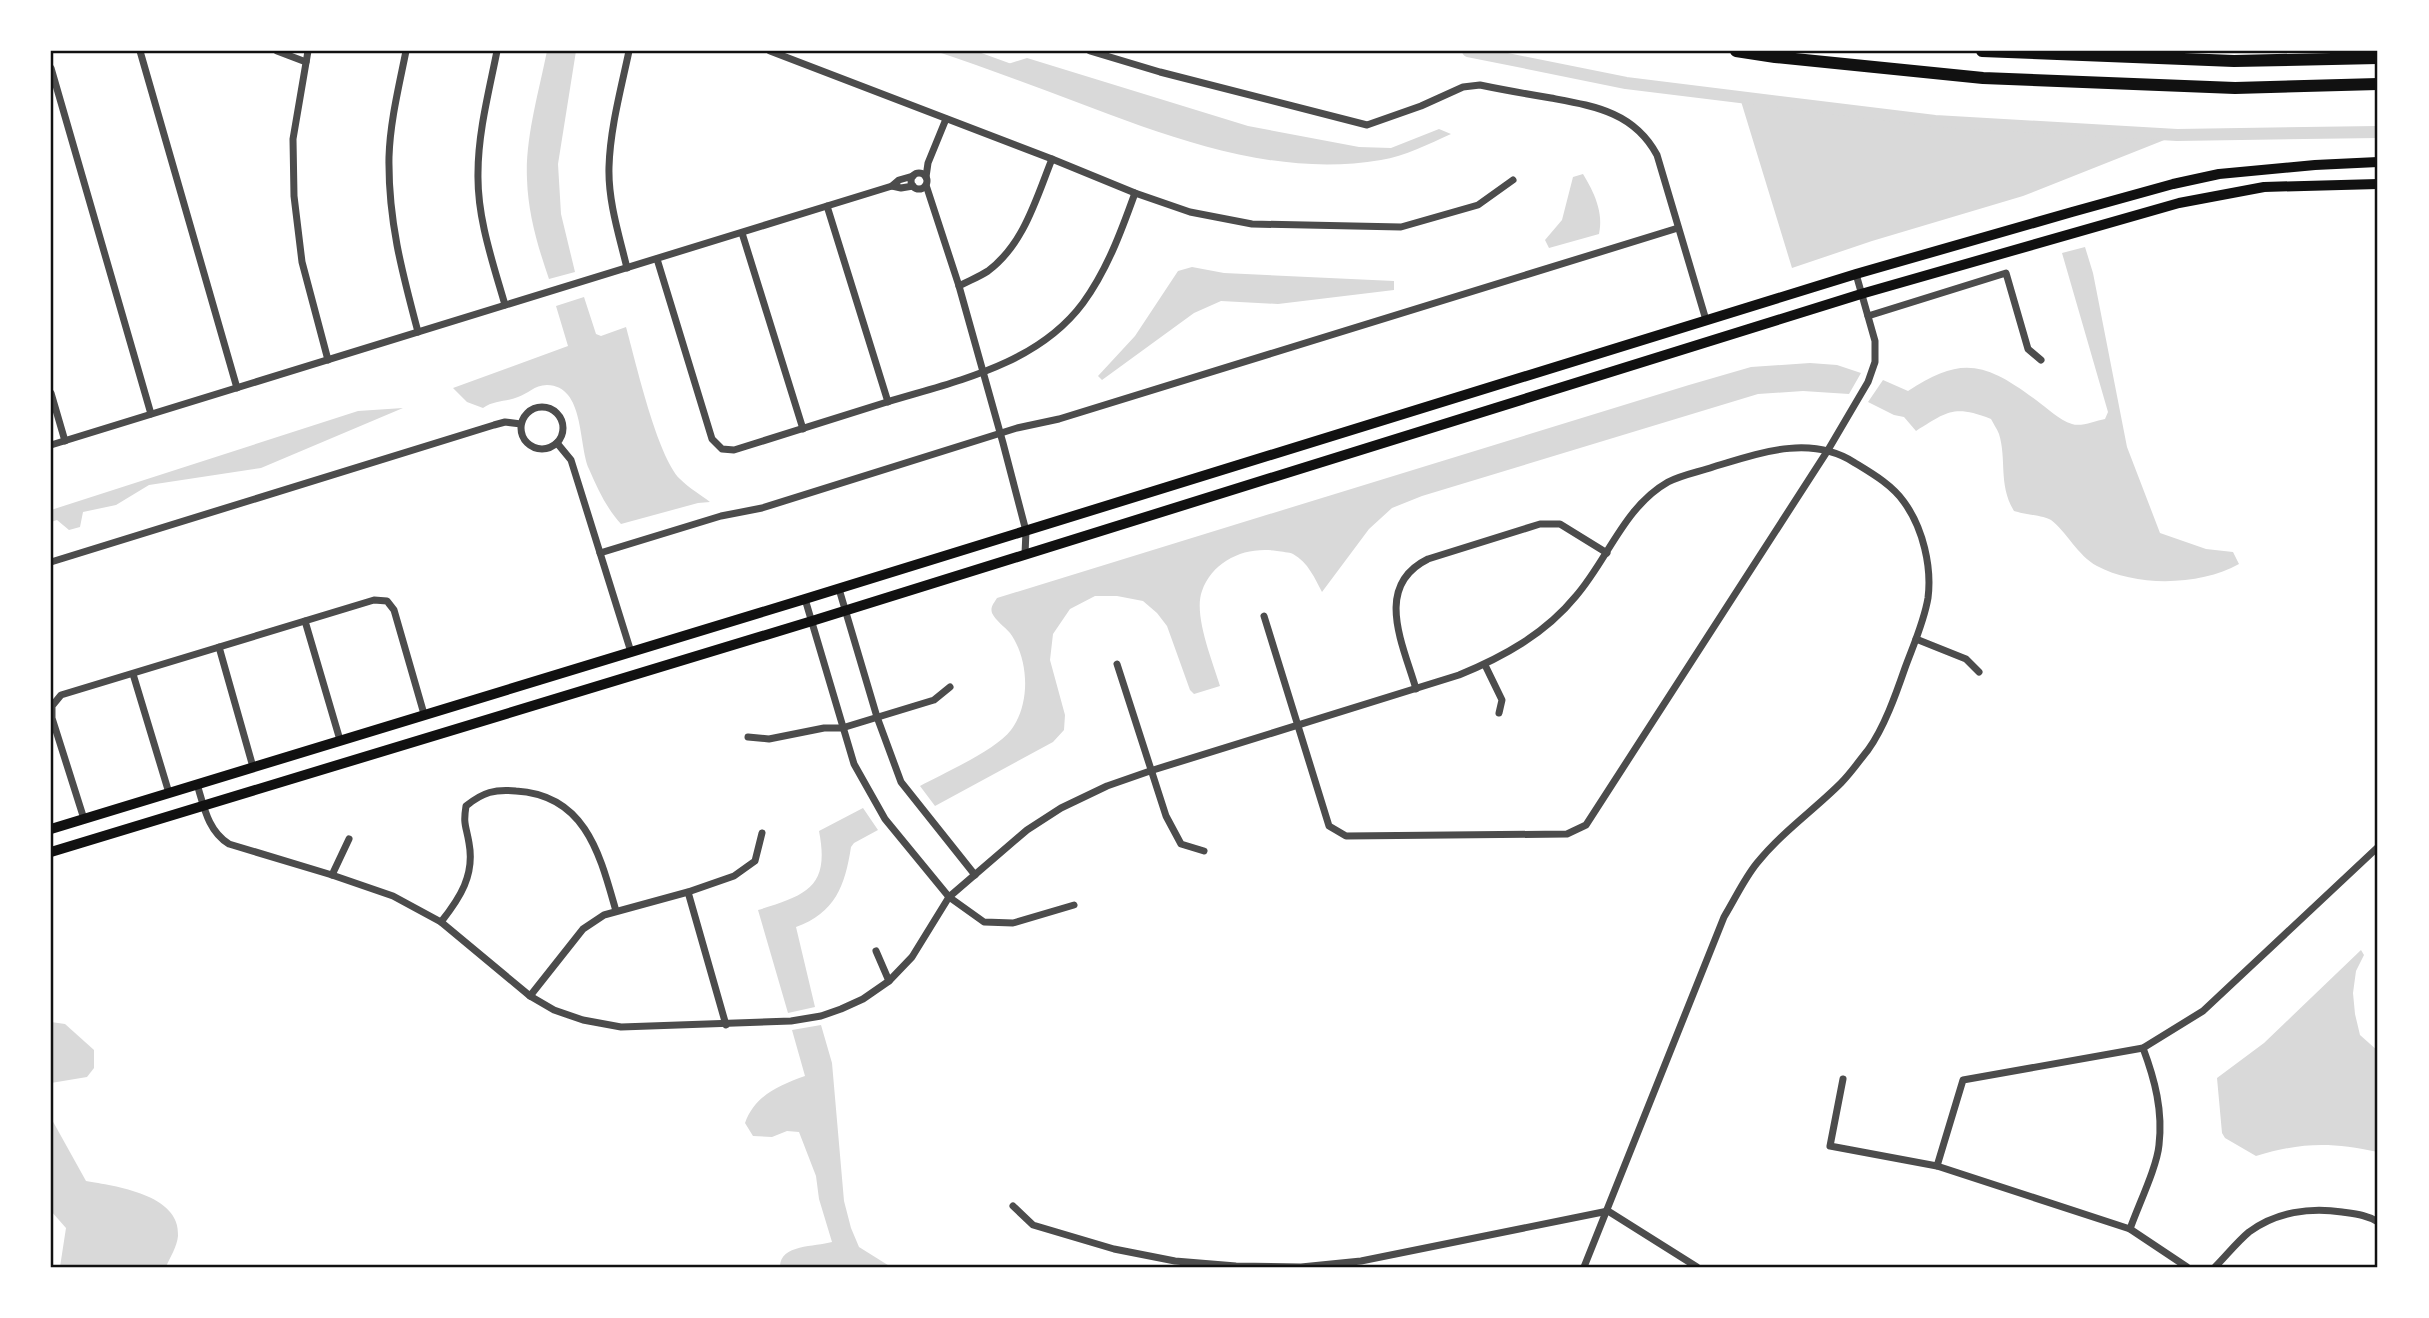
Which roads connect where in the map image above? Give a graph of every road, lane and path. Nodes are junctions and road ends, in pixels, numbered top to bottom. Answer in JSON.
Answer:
{"nodes":[{"id":1,"x":139,"y":51,"type":"edge"},
{"id":2,"x":277,"y":51,"type":"edge"},
{"id":3,"x":308,"y":51,"type":"edge"},
{"id":4,"x":406,"y":51,"type":"edge"},
{"id":5,"x":497,"y":51,"type":"edge"},
{"id":6,"x":629,"y":51,"type":"edge"},
{"id":7,"x":769,"y":51,"type":"edge"},
{"id":8,"x":1090,"y":51,"type":"edge"},
{"id":9,"x":1736,"y":51,"type":"edge"},
{"id":10,"x":1982,"y":51,"type":"edge"},
{"id":11,"x":2378,"y":58,"type":"edge"},
{"id":12,"x":306,"y":62,"type":"junction"},
{"id":13,"x":51,"y":68,"type":"edge"},
{"id":14,"x":2378,"y":84,"type":"edge"},
{"id":15,"x":946,"y":119,"type":"junction"},
{"id":16,"x":1052,"y":159,"type":"junction"},
{"id":17,"x":2378,"y":162,"type":"edge"},
{"id":18,"x":929,"y":163,"type":"junction"},
{"id":19,"x":2242,"y":171,"type":"junction"},
{"id":20,"x":915,"y":175,"type":"junction"},
{"id":21,"x":1513,"y":180,"type":"dead end"},
{"id":22,"x":921,"y":184,"type":"junction"},
{"id":23,"x":2378,"y":184,"type":"edge"},
{"id":24,"x":892,"y":186,"type":"junction"},
{"id":25,"x":2244,"y":190,"type":"junction"},
{"id":26,"x":1135,"y":194,"type":"junction"},
{"id":27,"x":827,"y":206,"type":"junction"},
{"id":28,"x":1678,"y":228,"type":"junction"},
{"id":29,"x":742,"y":233,"type":"junction"},
{"id":30,"x":657,"y":259,"type":"junction"},
{"id":31,"x":627,"y":268,"type":"junction"},
{"id":32,"x":1856,"y":274,"type":"junction"},
{"id":33,"x":959,"y":286,"type":"junction"},
{"id":34,"x":1861,"y":294,"type":"junction"},
{"id":35,"x":505,"y":305,"type":"junction"},
{"id":36,"x":1868,"y":316,"type":"junction"},
{"id":37,"x":1706,"y":320,"type":"junction"},
{"id":38,"x":418,"y":332,"type":"junction"},
{"id":39,"x":328,"y":360,"type":"junction"},
{"id":40,"x":2041,"y":360,"type":"dead end"},
{"id":41,"x":984,"y":372,"type":"junction"},
{"id":42,"x":237,"y":388,"type":"junction"},
{"id":43,"x":51,"y":393,"type":"edge"},
{"id":44,"x":888,"y":402,"type":"junction"},
{"id":45,"x":151,"y":414,"type":"junction"},
{"id":46,"x":521,"y":424,"type":"junction"},
{"id":47,"x":803,"y":429,"type":"junction"},
{"id":48,"x":1000,"y":434,"type":"junction"},
{"id":49,"x":65,"y":441,"type":"junction"},
{"id":50,"x":558,"y":443,"type":"junction"},
{"id":51,"x":51,"y":445,"type":"edge"},
{"id":52,"x":1828,"y":450,"type":"junction"},
{"id":53,"x":1026,"y":531,"type":"junction"},
{"id":54,"x":600,"y":553,"type":"junction"},
{"id":55,"x":1607,"y":553,"type":"junction"},
{"id":56,"x":1025,"y":554,"type":"junction"},
{"id":57,"x":51,"y":562,"type":"edge"},
{"id":58,"x":839,"y":589,"type":"junction"},
{"id":59,"x":805,"y":600,"type":"junction"},
{"id":60,"x":846,"y":610,"type":"junction"},
{"id":61,"x":1264,"y":616,"type":"dead end"},
{"id":62,"x":305,"y":621,"type":"junction"},
{"id":63,"x":811,"y":621,"type":"junction"},
{"id":64,"x":1916,"y":639,"type":"junction"},
{"id":65,"x":219,"y":647,"type":"junction"},
{"id":66,"x":631,"y":652,"type":"junction"},
{"id":67,"x":1117,"y":664,"type":"dead end"},
{"id":68,"x":1485,"y":664,"type":"junction"},
{"id":69,"x":1979,"y":672,"type":"dead end"},
{"id":70,"x":133,"y":674,"type":"junction"},
{"id":71,"x":950,"y":687,"type":"dead end"},
{"id":72,"x":1416,"y":689,"type":"junction"},
{"id":73,"x":51,"y":706,"type":"edge"},
{"id":74,"x":1499,"y":713,"type":"dead end"},
{"id":75,"x":424,"y":714,"type":"junction"},
{"id":76,"x":877,"y":717,"type":"junction"},
{"id":77,"x":1298,"y":727,"type":"junction"},
{"id":78,"x":842,"y":728,"type":"junction"},
{"id":79,"x":748,"y":737,"type":"dead end"},
{"id":80,"x":340,"y":740,"type":"junction"},
{"id":81,"x":253,"y":767,"type":"junction"},
{"id":82,"x":1150,"y":771,"type":"junction"},
{"id":83,"x":197,"y":784,"type":"junction"},
{"id":84,"x":169,"y":793,"type":"junction"},
{"id":85,"x":204,"y":805,"type":"junction"},
{"id":86,"x":84,"y":819,"type":"junction"},
{"id":87,"x":51,"y":829,"type":"edge"},
{"id":88,"x":762,"y":833,"type":"dead end"},
{"id":89,"x":349,"y":839,"type":"dead end"},
{"id":90,"x":2378,"y":848,"type":"edge"},
{"id":91,"x":1204,"y":851,"type":"dead end"},
{"id":92,"x":51,"y":852,"type":"edge"},
{"id":93,"x":975,"y":874,"type":"junction"},
{"id":94,"x":332,"y":875,"type":"junction"},
{"id":95,"x":688,"y":892,"type":"junction"},
{"id":96,"x":949,"y":897,"type":"junction"},
{"id":97,"x":1074,"y":905,"type":"dead end"},
{"id":98,"x":616,"y":911,"type":"junction"},
{"id":99,"x":441,"y":922,"type":"junction"},
{"id":100,"x":876,"y":951,"type":"dead end"},
{"id":101,"x":889,"y":981,"type":"junction"},
{"id":102,"x":530,"y":996,"type":"junction"},
{"id":103,"x":726,"y":1025,"type":"junction"},
{"id":104,"x":2143,"y":1048,"type":"junction"},
{"id":105,"x":1843,"y":1079,"type":"dead end"},
{"id":106,"x":1937,"y":1166,"type":"junction"},
{"id":107,"x":1013,"y":1206,"type":"dead end"},
{"id":108,"x":1608,"y":1211,"type":"junction"},
{"id":109,"x":2378,"y":1222,"type":"edge"},
{"id":110,"x":2130,"y":1229,"type":"junction"},
{"id":111,"x":1584,"y":1267,"type":"edge"},
{"id":112,"x":1697,"y":1267,"type":"edge"},
{"id":113,"x":2187,"y":1267,"type":"edge"},
{"id":114,"x":2215,"y":1267,"type":"edge"}],
"edges":[{"from":1,"to":42,"type":"street"},
{"from":2,"to":12,"type":"street"},
{"from":3,"to":12,"type":"street"},
{"from":4,"to":38,"type":"street"},
{"from":5,"to":35,"type":"street"},
{"from":6,"to":31,"type":"street"},
{"from":7,"to":15,"type":"street"},
{"from":8,"to":28,"type":"street"},
{"from":9,"to":14,"type":"highway"},
{"from":10,"to":11,"type":"highway"},
{"from":12,"to":39,"type":"street"},
{"from":13,"to":45,"type":"street"},
{"from":15,"to":16,"type":"street"},
{"from":15,"to":18,"type":"street"},
{"from":16,"to":26,"type":"street"},
{"from":16,"to":33,"type":"street"},
{"from":17,"to":19,"type":"main road"},
{"from":18,"to":20,"type":"street"},
{"from":18,"to":22,"type":"street"},
{"from":19,"to":25,"type":"main road"},
{"from":19,"to":32,"type":"main road"},
{"from":20,"to":22,"type":"street"},
{"from":20,"to":22,"type":"street"},
{"from":20,"to":24,"type":"street"},
{"from":21,"to":26,"type":"street"},
{"from":22,"to":24,"type":"street"},
{"from":22,"to":33,"type":"street"},
{"from":23,"to":25,"type":"main road"},
{"from":24,"to":27,"type":"street"},
{"from":25,"to":34,"type":"main road"},
{"from":26,"to":41,"type":"street"},
{"from":27,"to":29,"type":"street"},
{"from":27,"to":44,"type":"street"},
{"from":28,"to":37,"type":"street"},
{"from":28,"to":48,"type":"street"},
{"from":29,"to":30,"type":"street"},
{"from":29,"to":47,"type":"street"},
{"from":30,"to":31,"type":"street"},
{"from":30,"to":47,"type":"street"},
{"from":31,"to":35,"type":"street"},
{"from":32,"to":34,"type":"street"},
{"from":32,"to":37,"type":"main road"},
{"from":33,"to":41,"type":"street"},
{"from":34,"to":36,"type":"street"},
{"from":34,"to":56,"type":"main road"},
{"from":35,"to":38,"type":"street"},
{"from":36,"to":40,"type":"street"},
{"from":36,"to":52,"type":"street"},
{"from":37,"to":53,"type":"main road"},
{"from":38,"to":39,"type":"street"},
{"from":39,"to":42,"type":"street"},
{"from":41,"to":44,"type":"street"},
{"from":41,"to":48,"type":"street"},
{"from":42,"to":45,"type":"street"},
{"from":43,"to":49,"type":"street"},
{"from":44,"to":47,"type":"street"},
{"from":45,"to":49,"type":"street"},
{"from":46,"to":50,"type":"street"},
{"from":46,"to":50,"type":"street"},
{"from":46,"to":57,"type":"street"},
{"from":48,"to":53,"type":"street"},
{"from":48,"to":54,"type":"street"},
{"from":49,"to":51,"type":"street"},
{"from":50,"to":54,"type":"street"},
{"from":52,"to":55,"type":"street"},
{"from":52,"to":64,"type":"street"},
{"from":52,"to":77,"type":"street"},
{"from":53,"to":56,"type":"street"},
{"from":53,"to":58,"type":"main road"},
{"from":54,"to":66,"type":"street"},
{"from":55,"to":68,"type":"street"},
{"from":55,"to":72,"type":"street"},
{"from":56,"to":60,"type":"main road"},
{"from":58,"to":59,"type":"main road"},
{"from":58,"to":60,"type":"street"},
{"from":59,"to":63,"type":"street"},
{"from":59,"to":66,"type":"main road"},
{"from":60,"to":63,"type":"main road"},
{"from":60,"to":76,"type":"street"},
{"from":61,"to":77,"type":"street"},
{"from":62,"to":65,"type":"street"},
{"from":62,"to":75,"type":"street"},
{"from":62,"to":80,"type":"street"},
{"from":63,"to":78,"type":"street"},
{"from":63,"to":85,"type":"main road"},
{"from":64,"to":69,"type":"street"},
{"from":64,"to":108,"type":"street"},
{"from":65,"to":70,"type":"street"},
{"from":65,"to":81,"type":"street"},
{"from":66,"to":75,"type":"main road"},
{"from":67,"to":82,"type":"street"},
{"from":68,"to":72,"type":"street"},
{"from":68,"to":74,"type":"street"},
{"from":70,"to":73,"type":"street"},
{"from":70,"to":84,"type":"street"},
{"from":71,"to":76,"type":"street"},
{"from":72,"to":77,"type":"street"},
{"from":73,"to":86,"type":"street"},
{"from":75,"to":80,"type":"main road"},
{"from":76,"to":78,"type":"street"},
{"from":76,"to":93,"type":"street"},
{"from":77,"to":82,"type":"street"},
{"from":78,"to":79,"type":"street"},
{"from":78,"to":96,"type":"street"},
{"from":80,"to":81,"type":"main road"},
{"from":81,"to":83,"type":"main road"},
{"from":82,"to":91,"type":"street"},
{"from":82,"to":93,"type":"street"},
{"from":83,"to":84,"type":"main road"},
{"from":83,"to":85,"type":"street"},
{"from":84,"to":86,"type":"main road"},
{"from":85,"to":92,"type":"main road"},
{"from":85,"to":94,"type":"street"},
{"from":86,"to":87,"type":"main road"},
{"from":88,"to":95,"type":"street"},
{"from":89,"to":94,"type":"street"},
{"from":90,"to":104,"type":"street"},
{"from":93,"to":96,"type":"street"},
{"from":94,"to":99,"type":"street"},
{"from":95,"to":98,"type":"street"},
{"from":95,"to":103,"type":"street"},
{"from":96,"to":97,"type":"street"},
{"from":96,"to":101,"type":"street"},
{"from":98,"to":99,"type":"street"},
{"from":98,"to":102,"type":"street"},
{"from":99,"to":102,"type":"street"},
{"from":100,"to":101,"type":"street"},
{"from":101,"to":103,"type":"street"},
{"from":102,"to":103,"type":"street"},
{"from":104,"to":106,"type":"street"},
{"from":104,"to":110,"type":"street"},
{"from":105,"to":106,"type":"street"},
{"from":106,"to":110,"type":"street"},
{"from":107,"to":108,"type":"street"},
{"from":108,"to":111,"type":"street"},
{"from":108,"to":112,"type":"street"},
{"from":109,"to":114,"type":"street"},
{"from":110,"to":113,"type":"street"}]}
